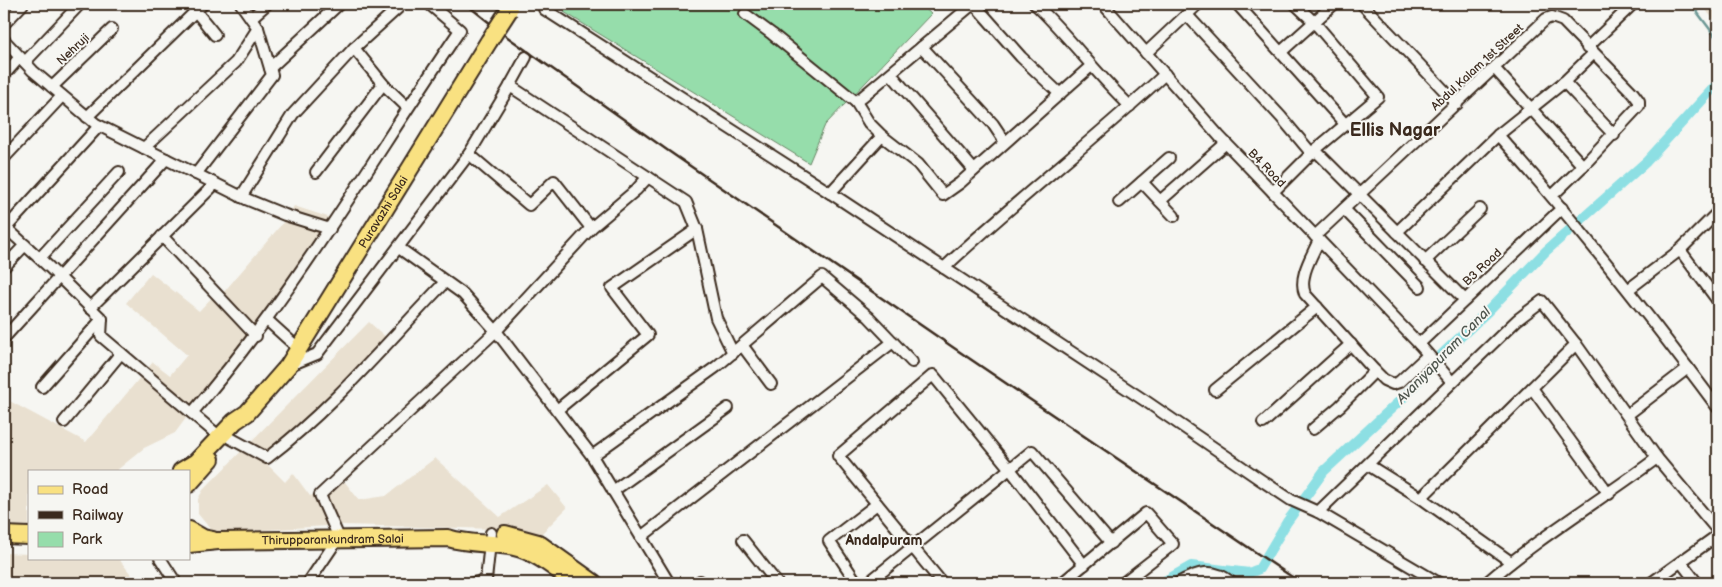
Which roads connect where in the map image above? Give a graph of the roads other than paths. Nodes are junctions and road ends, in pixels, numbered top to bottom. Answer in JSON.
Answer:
{"nodes":[{"id":1,"x":23,"y":4,"type":"edge"},
{"id":2,"x":80,"y":4,"type":"edge"},
{"id":3,"x":241,"y":4,"type":"edge"},
{"id":4,"x":267,"y":4,"type":"edge"},
{"id":5,"x":339,"y":4,"type":"edge"},
{"id":6,"x":429,"y":4,"type":"edge"},
{"id":7,"x":547,"y":4,"type":"edge"},
{"id":8,"x":973,"y":4,"type":"edge"},
{"id":9,"x":1035,"y":4,"type":"edge"},
{"id":10,"x":1198,"y":4,"type":"edge"},
{"id":11,"x":1237,"y":4,"type":"edge"},
{"id":12,"x":1295,"y":4,"type":"edge"},
{"id":13,"x":1334,"y":4,"type":"edge"},
{"id":14,"x":1362,"y":4,"type":"edge"},
{"id":15,"x":1632,"y":4,"type":"edge"},
{"id":16,"x":197,"y":6,"type":"edge"},
{"id":17,"x":1109,"y":6,"type":"edge"},
{"id":18,"x":511,"y":7,"type":"edge"},
{"id":19,"x":398,"y":8,"type":"dead end"},
{"id":20,"x":744,"y":14,"type":"dead end"},
{"id":21,"x":1187,"y":15,"type":"junction"},
{"id":22,"x":251,"y":18,"type":"junction"},
{"id":23,"x":1315,"y":23,"type":"junction"},
{"id":24,"x":4,"y":24,"type":"edge"},
{"id":25,"x":258,"y":28,"type":"junction"},
{"id":26,"x":112,"y":29,"type":"dead end"},
{"id":27,"x":215,"y":35,"type":"dead end"},
{"id":28,"x":5,"y":44,"type":"edge"},
{"id":29,"x":922,"y":47,"type":"junction"},
{"id":30,"x":354,"y":48,"type":"junction"},
{"id":31,"x":1282,"y":51,"type":"junction"},
{"id":32,"x":1590,"y":51,"type":"junction"},
{"id":33,"x":1146,"y":53,"type":"junction"},
{"id":34,"x":526,"y":57,"type":"dead end"},
{"id":35,"x":22,"y":60,"type":"junction"},
{"id":36,"x":1091,"y":66,"type":"junction"},
{"id":37,"x":270,"y":68,"type":"junction"},
{"id":38,"x":1495,"y":69,"type":"junction"},
{"id":39,"x":4,"y":74,"type":"edge"},
{"id":40,"x":891,"y":74,"type":"junction"},
{"id":41,"x":1165,"y":74,"type":"junction"},
{"id":42,"x":1564,"y":82,"type":"junction"},
{"id":43,"x":383,"y":84,"type":"junction"},
{"id":44,"x":510,"y":86,"type":"junction"},
{"id":45,"x":52,"y":87,"type":"junction"},
{"id":46,"x":1060,"y":94,"type":"junction"},
{"id":47,"x":62,"y":96,"type":"junction"},
{"id":48,"x":856,"y":102,"type":"junction"},
{"id":49,"x":1457,"y":104,"type":"junction"},
{"id":50,"x":1130,"y":106,"type":"junction"},
{"id":51,"x":408,"y":107,"type":"junction"},
{"id":52,"x":96,"y":108,"type":"junction"},
{"id":53,"x":1530,"y":109,"type":"junction"},
{"id":54,"x":87,"y":117,"type":"junction"},
{"id":55,"x":98,"y":125,"type":"junction"},
{"id":56,"x":1342,"y":128,"type":"junction"},
{"id":57,"x":1498,"y":135,"type":"junction"},
{"id":58,"x":1614,"y":135,"type":"junction"},
{"id":59,"x":882,"y":136,"type":"junction"},
{"id":60,"x":1005,"y":142,"type":"junction"},
{"id":61,"x":1226,"y":143,"type":"junction"},
{"id":62,"x":144,"y":148,"type":"junction"},
{"id":63,"x":1314,"y":152,"type":"junction"},
{"id":64,"x":470,"y":154,"type":"junction"},
{"id":65,"x":4,"y":158,"type":"edge"},
{"id":66,"x":1168,"y":158,"type":"dead end"},
{"id":67,"x":166,"y":159,"type":"junction"},
{"id":68,"x":1583,"y":166,"type":"junction"},
{"id":69,"x":974,"y":170,"type":"junction"},
{"id":70,"x":119,"y":172,"type":"dead end"},
{"id":71,"x":316,"y":172,"type":"dead end"},
{"id":72,"x":196,"y":174,"type":"junction"},
{"id":73,"x":648,"y":177,"type":"junction"},
{"id":74,"x":1142,"y":182,"type":"junction"},
{"id":75,"x":215,"y":184,"type":"junction"},
{"id":76,"x":1273,"y":192,"type":"junction"},
{"id":77,"x":830,"y":193,"type":"junction"},
{"id":78,"x":1359,"y":194,"type":"junction"},
{"id":79,"x":241,"y":196,"type":"junction"},
{"id":80,"x":1552,"y":196,"type":"junction"},
{"id":81,"x":1160,"y":201,"type":"junction"},
{"id":82,"x":1119,"y":202,"type":"dead end"},
{"id":83,"x":1562,"y":208,"type":"junction"},
{"id":84,"x":1344,"y":209,"type":"junction"},
{"id":85,"x":1480,"y":209,"type":"dead end"},
{"id":86,"x":1718,"y":212,"type":"edge"},
{"id":87,"x":1174,"y":216,"type":"dead end"},
{"id":88,"x":5,"y":227,"type":"edge"},
{"id":89,"x":590,"y":228,"type":"junction"},
{"id":90,"x":330,"y":229,"type":"junction"},
{"id":91,"x":697,"y":229,"type":"junction"},
{"id":92,"x":1396,"y":232,"type":"junction"},
{"id":93,"x":162,"y":236,"type":"junction"},
{"id":94,"x":1317,"y":238,"type":"junction"},
{"id":95,"x":25,"y":245,"type":"junction"},
{"id":96,"x":399,"y":248,"type":"junction"},
{"id":97,"x":1680,"y":250,"type":"junction"},
{"id":98,"x":40,"y":258,"type":"junction"},
{"id":99,"x":1425,"y":261,"type":"junction"},
{"id":100,"x":4,"y":267,"type":"edge"},
{"id":101,"x":944,"y":268,"type":"junction"},
{"id":102,"x":59,"y":277,"type":"junction"},
{"id":103,"x":445,"y":282,"type":"junction"},
{"id":104,"x":1420,"y":287,"type":"dead end"},
{"id":105,"x":1629,"y":289,"type":"junction"},
{"id":106,"x":1465,"y":300,"type":"junction"},
{"id":107,"x":1718,"y":301,"type":"edge"},
{"id":108,"x":1317,"y":307,"type":"junction"},
{"id":109,"x":90,"y":308,"type":"junction"},
{"id":110,"x":102,"y":319,"type":"junction"},
{"id":111,"x":267,"y":320,"type":"junction"},
{"id":112,"x":496,"y":331,"type":"junction"},
{"id":113,"x":256,"y":336,"type":"junction"},
{"id":114,"x":4,"y":338,"type":"edge"},
{"id":115,"x":893,"y":342,"type":"junction"},
{"id":116,"x":1351,"y":344,"type":"junction"},
{"id":117,"x":1419,"y":344,"type":"junction"},
{"id":118,"x":1576,"y":344,"type":"junction"},
{"id":119,"x":742,"y":345,"type":"junction"},
{"id":120,"x":299,"y":350,"type":"junction"},
{"id":121,"x":733,"y":352,"type":"junction"},
{"id":122,"x":121,"y":353,"type":"junction"},
{"id":123,"x":1429,"y":356,"type":"junction"},
{"id":124,"x":912,"y":362,"type":"dead end"},
{"id":125,"x":288,"y":366,"type":"junction"},
{"id":126,"x":1688,"y":368,"type":"junction"},
{"id":127,"x":1375,"y":371,"type":"junction"},
{"id":128,"x":1452,"y":382,"type":"junction"},
{"id":129,"x":771,"y":384,"type":"dead end"},
{"id":130,"x":42,"y":387,"type":"dead end"},
{"id":131,"x":1532,"y":388,"type":"junction"},
{"id":132,"x":1215,"y":390,"type":"dead end"},
{"id":133,"x":728,"y":408,"type":"dead end"},
{"id":134,"x":1718,"y":408,"type":"edge"},
{"id":135,"x":557,"y":410,"type":"junction"},
{"id":136,"x":192,"y":413,"type":"junction"},
{"id":137,"x":1627,"y":415,"type":"junction"},
{"id":138,"x":64,"y":422,"type":"dead end"},
{"id":139,"x":1263,"y":423,"type":"dead end"},
{"id":140,"x":1313,"y":429,"type":"dead end"},
{"id":141,"x":225,"y":437,"type":"junction"},
{"id":142,"x":592,"y":456,"type":"junction"},
{"id":143,"x":1657,"y":458,"type":"junction"},
{"id":144,"x":1368,"y":465,"type":"junction"},
{"id":145,"x":1010,"y":469,"type":"junction"},
{"id":146,"x":183,"y":470,"type":"edge"},
{"id":147,"x":190,"y":483,"type":"edge"},
{"id":148,"x":613,"y":491,"type":"junction"},
{"id":149,"x":1609,"y":494,"type":"junction"},
{"id":150,"x":1421,"y":498,"type":"junction"},
{"id":151,"x":877,"y":504,"type":"junction"},
{"id":152,"x":1318,"y":512,"type":"junction"},
{"id":153,"x":190,"y":531,"type":"edge"},
{"id":154,"x":1718,"y":533,"type":"edge"},
{"id":155,"x":4,"y":535,"type":"edge"},
{"id":156,"x":28,"y":536,"type":"edge"},
{"id":157,"x":641,"y":537,"type":"junction"},
{"id":158,"x":490,"y":538,"type":"junction"},
{"id":159,"x":338,"y":540,"type":"junction"},
{"id":160,"x":743,"y":540,"type":"dead end"},
{"id":161,"x":218,"y":541,"type":"junction"},
{"id":162,"x":1111,"y":543,"type":"junction"},
{"id":163,"x":190,"y":544,"type":"edge"},
{"id":164,"x":4,"y":545,"type":"edge"},
{"id":165,"x":28,"y":546,"type":"edge"},
{"id":166,"x":912,"y":547,"type":"junction"},
{"id":167,"x":161,"y":560,"type":"edge"},
{"id":168,"x":1511,"y":562,"type":"junction"},
{"id":169,"x":1681,"y":562,"type":"junction"},
{"id":170,"x":1084,"y":565,"type":"junction"},
{"id":171,"x":488,"y":582,"type":"edge"},
{"id":172,"x":176,"y":583,"type":"edge"},
{"id":173,"x":310,"y":583,"type":"edge"},
{"id":174,"x":473,"y":583,"type":"edge"},
{"id":175,"x":575,"y":583,"type":"edge"},
{"id":176,"x":594,"y":583,"type":"edge"},
{"id":177,"x":669,"y":583,"type":"edge"},
{"id":178,"x":777,"y":583,"type":"edge"},
{"id":179,"x":857,"y":583,"type":"edge"},
{"id":180,"x":868,"y":583,"type":"edge"},
{"id":181,"x":942,"y":583,"type":"edge"},
{"id":182,"x":1062,"y":583,"type":"edge"},
{"id":183,"x":1123,"y":583,"type":"edge"},
{"id":184,"x":1178,"y":583,"type":"edge"},
{"id":185,"x":1232,"y":583,"type":"edge"},
{"id":186,"x":1439,"y":583,"type":"edge"},
{"id":187,"x":1486,"y":583,"type":"edge"},
{"id":188,"x":1651,"y":583,"type":"edge"},
{"id":189,"x":1698,"y":583,"type":"edge"}],
"edges":[{"from":1,"to":24,"type":"street"},
{"from":2,"to":35,"type":"street"},
{"from":3,"to":22,"type":"street"},
{"from":4,"to":22,"type":"street"},
{"from":5,"to":37,"type":"street"},
{"from":6,"to":51,"type":"street"},
{"from":7,"to":77,"type":"street"},
{"from":8,"to":29,"type":"street"},
{"from":8,"to":46,"type":"street"},
{"from":9,"to":36,"type":"street"},
{"from":10,"to":21,"type":"street"},
{"from":11,"to":31,"type":"street"},
{"from":12,"to":23,"type":"street"},
{"from":13,"to":23,"type":"street"},
{"from":14,"to":49,"type":"street"},
{"from":15,"to":32,"type":"street"},
{"from":16,"to":27,"type":"street"},
{"from":16,"to":52,"type":"street"},
{"from":17,"to":33,"type":"street","name":"B4 Road"},
{"from":18,"to":120,"type":"main road","name":"Puravazhi Salai","bridge":true},
{"from":19,"to":30,"type":"street"},
{"from":20,"to":48,"type":"street"},
{"from":21,"to":33,"type":"street"},
{"from":21,"to":63,"type":"street"},
{"from":22,"to":25,"type":"street"},
{"from":23,"to":31,"type":"street"},
{"from":23,"to":56,"type":"street"},
{"from":25,"to":37,"type":"street"},
{"from":25,"to":62,"type":"street"},
{"from":26,"to":45,"type":"street","name":"Nehruji"},
{"from":28,"to":35,"type":"street"},
{"from":29,"to":40,"type":"street"},
{"from":29,"to":60,"type":"street"},
{"from":30,"to":43,"type":"street"},
{"from":30,"to":79,"type":"street"},
{"from":31,"to":56,"type":"street"},
{"from":32,"to":38,"type":"street","name":"Abdul Kalam 1st Street"},
{"from":32,"to":42,"type":"street"},
{"from":32,"to":58,"type":"street"},
{"from":33,"to":41,"type":"street","name":"B4 Road"},
{"from":34,"to":44,"type":"street"},
{"from":35,"to":39,"type":"street"},
{"from":35,"to":45,"type":"street"},
{"from":36,"to":46,"type":"street"},
{"from":36,"to":50,"type":"street"},
{"from":37,"to":72,"type":"street"},
{"from":38,"to":49,"type":"street","name":"Abdul Kalam 1st Street"},
{"from":38,"to":53,"type":"street"},
{"from":40,"to":48,"type":"street"},
{"from":40,"to":69,"type":"street"},
{"from":41,"to":50,"type":"street"},
{"from":41,"to":61,"type":"street","name":"B4 Road"},
{"from":42,"to":53,"type":"street"},
{"from":42,"to":58,"type":"street"},
{"from":43,"to":51,"type":"street"},
{"from":43,"to":71,"type":"street"},
{"from":44,"to":64,"type":"street"},
{"from":44,"to":73,"type":"street"},
{"from":45,"to":47,"type":"street"},
{"from":46,"to":60,"type":"street"},
{"from":47,"to":54,"type":"street"},
{"from":47,"to":65,"type":"street"},
{"from":48,"to":59,"type":"street"},
{"from":49,"to":78,"type":"street","name":"Abdul Kalam 1st Street"},
{"from":50,"to":101,"type":"street"},
{"from":51,"to":90,"type":"street"},
{"from":52,"to":54,"type":"street"},
{"from":52,"to":55,"type":"street"},
{"from":53,"to":57,"type":"street"},
{"from":53,"to":68,"type":"street"},
{"from":54,"to":55,"type":"street"},
{"from":55,"to":62,"type":"street"},
{"from":55,"to":88,"type":"street"},
{"from":56,"to":63,"type":"street"},
{"from":57,"to":80,"type":"street"},
{"from":57,"to":92,"type":"street"},
{"from":58,"to":68,"type":"street"},
{"from":59,"to":69,"type":"street"},
{"from":59,"to":77,"type":"street"},
{"from":60,"to":69,"type":"street"},
{"from":61,"to":76,"type":"street","name":"B4 Road"},
{"from":61,"to":81,"type":"street"},
{"from":62,"to":67,"type":"street"},
{"from":63,"to":76,"type":"street"},
{"from":63,"to":78,"type":"street"},
{"from":64,"to":89,"type":"street"},
{"from":64,"to":96,"type":"street"},
{"from":66,"to":74,"type":"street"},
{"from":67,"to":72,"type":"street"},
{"from":67,"to":102,"type":"street"},
{"from":68,"to":80,"type":"street"},
{"from":70,"to":98,"type":"street"},
{"from":72,"to":75,"type":"street"},
{"from":73,"to":89,"type":"street"},
{"from":73,"to":91,"type":"street"},
{"from":74,"to":81,"type":"street"},
{"from":74,"to":82,"type":"street"},
{"from":75,"to":79,"type":"street"},
{"from":75,"to":93,"type":"street"},
{"from":76,"to":94,"type":"street","name":"B4 Road"},
{"from":77,"to":101,"type":"street"},
{"from":78,"to":84,"type":"street","name":"Abdul Kalam 1st Street"},
{"from":78,"to":92,"type":"street"},
{"from":79,"to":90,"type":"street"},
{"from":80,"to":83,"type":"street"},
{"from":81,"to":87,"type":"street"},
{"from":83,"to":105,"type":"street"},
{"from":83,"to":106,"type":"street","name":"B3 Road"},
{"from":84,"to":94,"type":"street","name":"Abdul Kalam 1st Street"},
{"from":84,"to":104,"type":"street"},
{"from":85,"to":99,"type":"street"},
{"from":86,"to":97,"type":"street"},
{"from":88,"to":95,"type":"street"},
{"from":89,"to":112,"type":"street"},
{"from":90,"to":111,"type":"street"},
{"from":91,"to":121,"type":"street"},
{"from":91,"to":135,"type":"street"},
{"from":92,"to":99,"type":"street"},
{"from":93,"to":109,"type":"street"},
{"from":93,"to":113,"type":"street"},
{"from":94,"to":108,"type":"street"},
{"from":94,"to":117,"type":"street","name":"B4 Road"},
{"from":95,"to":98,"type":"street"},
{"from":95,"to":100,"type":"street"},
{"from":96,"to":103,"type":"street"},
{"from":96,"to":125,"type":"street"},
{"from":97,"to":105,"type":"street"},
{"from":97,"to":107,"type":"street"},
{"from":98,"to":102,"type":"street"},
{"from":99,"to":106,"type":"street"},
{"from":101,"to":152,"type":"street"},
{"from":102,"to":109,"type":"street"},
{"from":102,"to":114,"type":"street"},
{"from":103,"to":112,"type":"street"},
{"from":103,"to":141,"type":"street"},
{"from":105,"to":126,"type":"street"},
{"from":106,"to":117,"type":"street","name":"B3 Road"},
{"from":108,"to":116,"type":"street"},
{"from":108,"to":132,"type":"street"},
{"from":109,"to":110,"type":"street"},
{"from":110,"to":122,"type":"street"},
{"from":110,"to":130,"type":"street"},
{"from":111,"to":113,"type":"street"},
{"from":111,"to":120,"type":"street"},
{"from":112,"to":135,"type":"street"},
{"from":112,"to":159,"type":"street"},
{"from":113,"to":136,"type":"street"},
{"from":115,"to":119,"type":"street"},
{"from":115,"to":124,"type":"street"},
{"from":115,"to":157,"type":"street"},
{"from":116,"to":127,"type":"street"},
{"from":116,"to":139,"type":"street"},
{"from":117,"to":123,"type":"street","name":"B4 Road"},
{"from":118,"to":128,"type":"street"},
{"from":118,"to":131,"type":"street"},
{"from":118,"to":137,"type":"street"},
{"from":119,"to":121,"type":"street"},
{"from":119,"to":129,"type":"street"},
{"from":120,"to":125,"type":"main road","name":"Puravazhi Salai"},
{"from":121,"to":142,"type":"street"},
{"from":122,"to":136,"type":"street"},
{"from":122,"to":138,"type":"street"},
{"from":123,"to":127,"type":"street"},
{"from":123,"to":128,"type":"street","name":"B4 Road"},
{"from":125,"to":141,"type":"main road","name":"Puravazhi Salai"},
{"from":126,"to":134,"type":"street"},
{"from":126,"to":137,"type":"street"},
{"from":127,"to":140,"type":"street"},
{"from":128,"to":144,"type":"street"},
{"from":131,"to":149,"type":"street"},
{"from":131,"to":150,"type":"street"},
{"from":133,"to":148,"type":"street"},
{"from":135,"to":142,"type":"street"},
{"from":136,"to":141,"type":"street"},
{"from":137,"to":143,"type":"street"},
{"from":141,"to":146,"type":"main road","name":"Puravazhi Salai"},
{"from":141,"to":147,"type":"main road","name":"Puravazhi Salai"},
{"from":142,"to":148,"type":"street"},
{"from":143,"to":149,"type":"street"},
{"from":143,"to":154,"type":"street"},
{"from":144,"to":150,"type":"street"},
{"from":144,"to":152,"type":"street"},
{"from":145,"to":151,"type":"street"},
{"from":145,"to":162,"type":"street"},
{"from":145,"to":166,"type":"street"},
{"from":145,"to":170,"type":"street"},
{"from":148,"to":157,"type":"street"},
{"from":149,"to":168,"type":"street"},
{"from":150,"to":168,"type":"street"},
{"from":151,"to":166,"type":"street"},
{"from":151,"to":179,"type":"street"},
{"from":152,"to":186,"type":"street"},
{"from":153,"to":161,"type":"main road","name":"Thirupparankundram Salai"},
{"from":154,"to":169,"type":"street"},
{"from":155,"to":156,"type":"main road"},
{"from":157,"to":177,"type":"street"},
{"from":158,"to":159,"type":"main road","name":"Thirupparankundram Salai"},
{"from":158,"to":171,"type":"street"},
{"from":158,"to":175,"type":"main road","name":"Thirupparankundram Salai"},
{"from":158,"to":176,"type":"main road","name":"Thirupparankundram Salai"},
{"from":159,"to":161,"type":"main road","name":"Thirupparankundram Salai"},
{"from":159,"to":173,"type":"street"},
{"from":160,"to":178,"type":"street"},
{"from":161,"to":163,"type":"main road","name":"Thirupparankundram Salai"},
{"from":162,"to":170,"type":"street"},
{"from":162,"to":183,"type":"street"},
{"from":164,"to":165,"type":"main road"},
{"from":166,"to":180,"type":"street"},
{"from":166,"to":181,"type":"street"},
{"from":167,"to":172,"type":"street"},
{"from":168,"to":187,"type":"street"},
{"from":169,"to":188,"type":"street"},
{"from":169,"to":189,"type":"street"},
{"from":170,"to":182,"type":"street"},
{"from":171,"to":174,"type":"street"},
{"from":184,"to":185,"type":"street"}]}
